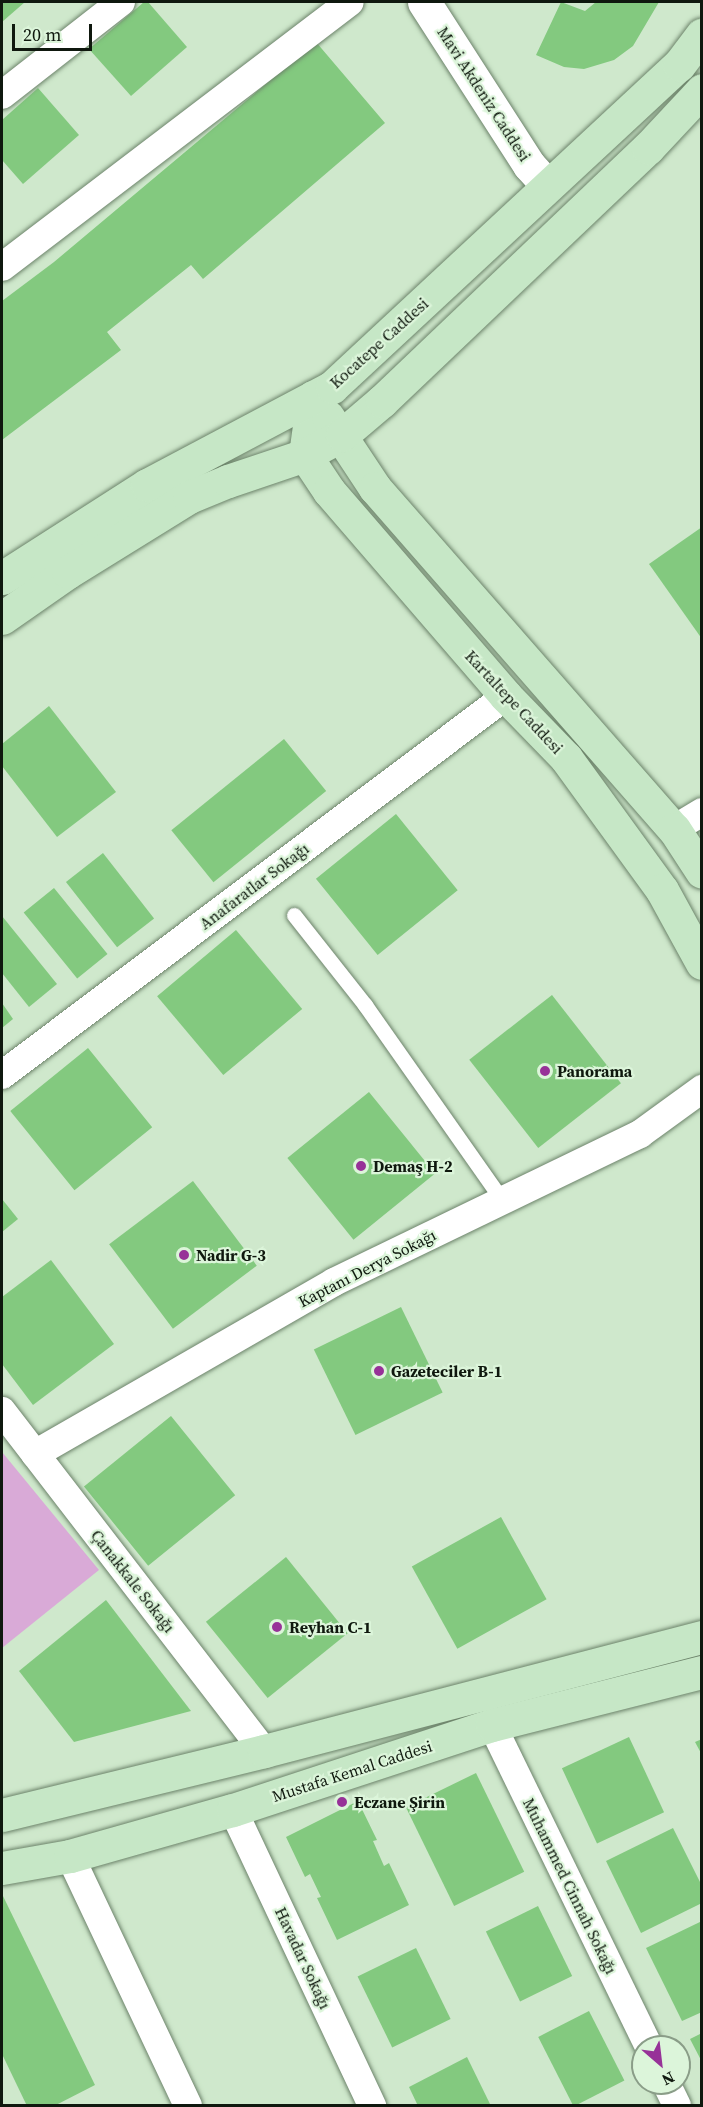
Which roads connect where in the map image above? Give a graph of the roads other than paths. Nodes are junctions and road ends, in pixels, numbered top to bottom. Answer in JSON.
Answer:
{"nodes":[{"id":1,"x":121,"y":2,"type":"edge"},
{"id":2,"x":350,"y":2,"type":"edge"},
{"id":3,"x":424,"y":2,"type":"edge"},
{"id":4,"x":702,"y":35,"type":"edge"},
{"id":5,"x":702,"y":90,"type":"edge"},
{"id":6,"x":2,"y":95,"type":"edge"},
{"id":7,"x":547,"y":185,"type":"junction"},
{"id":8,"x":577,"y":213,"type":"junction"},
{"id":9,"x":2,"y":267,"type":"edge"},
{"id":10,"x":313,"y":397,"type":"junction"},
{"id":11,"x":342,"y":435,"type":"junction"},
{"id":12,"x":305,"y":455,"type":"junction"},
{"id":13,"x":2,"y":578,"type":"edge"},
{"id":14,"x":2,"y":618,"type":"edge"},
{"id":15,"x":506,"y":696,"type":"junction"},
{"id":16,"x":702,"y":812,"type":"edge"},
{"id":17,"x":674,"y":829,"type":"junction"},
{"id":18,"x":702,"y":872,"type":"edge"},
{"id":19,"x":294,"y":915,"type":"dead end"},
{"id":20,"x":702,"y":963,"type":"edge"},
{"id":21,"x":2,"y":1075,"type":"edge"},
{"id":22,"x":702,"y":1089,"type":"edge"},
{"id":23,"x":503,"y":1201,"type":"junction"},
{"id":24,"x":2,"y":1411,"type":"edge"},
{"id":25,"x":35,"y":1454,"type":"junction"},
{"id":26,"x":702,"y":1637,"type":"edge"},
{"id":27,"x":702,"y":1672,"type":"edge"},
{"id":28,"x":492,"y":1725,"type":"junction"},
{"id":29,"x":264,"y":1750,"type":"junction"},
{"id":30,"x":233,"y":1810,"type":"junction"},
{"id":31,"x":2,"y":1815,"type":"edge"},
{"id":32,"x":70,"y":1856,"type":"junction"},
{"id":33,"x":2,"y":1868,"type":"edge"},
{"id":34,"x":643,"y":2035,"type":"edge"},
{"id":35,"x":188,"y":2106,"type":"edge"},
{"id":36,"x":372,"y":2106,"type":"edge"}],
"edges":[{"from":1,"to":6,"type":"street"},
{"from":2,"to":9,"type":"street"},
{"from":3,"to":7,"type":"street","name":"Mavi Akdeniz Caddesi"},
{"from":4,"to":7,"type":"main road","name":"Kocatepe Caddesi"},
{"from":5,"to":8,"type":"main road"},
{"from":7,"to":8,"type":"main road"},
{"from":7,"to":10,"type":"main road","name":"Kocatepe Caddesi"},
{"from":8,"to":11,"type":"main road"},
{"from":10,"to":11,"type":"main road","name":"Kartaltepe Caddesi"},
{"from":10,"to":12,"type":"main road"},
{"from":10,"to":13,"type":"main road","name":"Kocatepe Caddesi"},
{"from":11,"to":12,"type":"main road"},
{"from":11,"to":17,"type":"main road","name":"Kartaltepe Caddesi"},
{"from":12,"to":14,"type":"main road"},
{"from":12,"to":15,"type":"main road","name":"Kartaltepe Caddesi"},
{"from":15,"to":20,"type":"main road","name":"Kartaltepe Caddesi"},
{"from":15,"to":21,"type":"street","name":"Anafaratlar Sokağı"},
{"from":16,"to":17,"type":"street"},
{"from":17,"to":18,"type":"main road","name":"Kartaltepe Caddesi"},
{"from":19,"to":23,"type":"lane"},
{"from":22,"to":23,"type":"street","name":"Kaptanı Derya Sokağı"},
{"from":23,"to":25,"type":"street","name":"Kaptanı Derya Sokağı"},
{"from":24,"to":25,"type":"street","name":"Çanakkale Sokağı"},
{"from":25,"to":29,"type":"street","name":"Çanakkale Sokağı"},
{"from":26,"to":29,"type":"main road"},
{"from":27,"to":28,"type":"main road","name":"Mustafa Kemal Caddesi"},
{"from":28,"to":30,"type":"main road","name":"Mustafa Kemal Caddesi"},
{"from":28,"to":34,"type":"street","name":"Muhammed Cinnah Sokağı"},
{"from":29,"to":31,"type":"main road"},
{"from":30,"to":32,"type":"main road","name":"Mustafa Kemal Caddesi"},
{"from":30,"to":36,"type":"street","name":"Havadar Sokağı"},
{"from":32,"to":33,"type":"main road","name":"Mustafa Kemal Caddesi"},
{"from":32,"to":35,"type":"street"}]}
